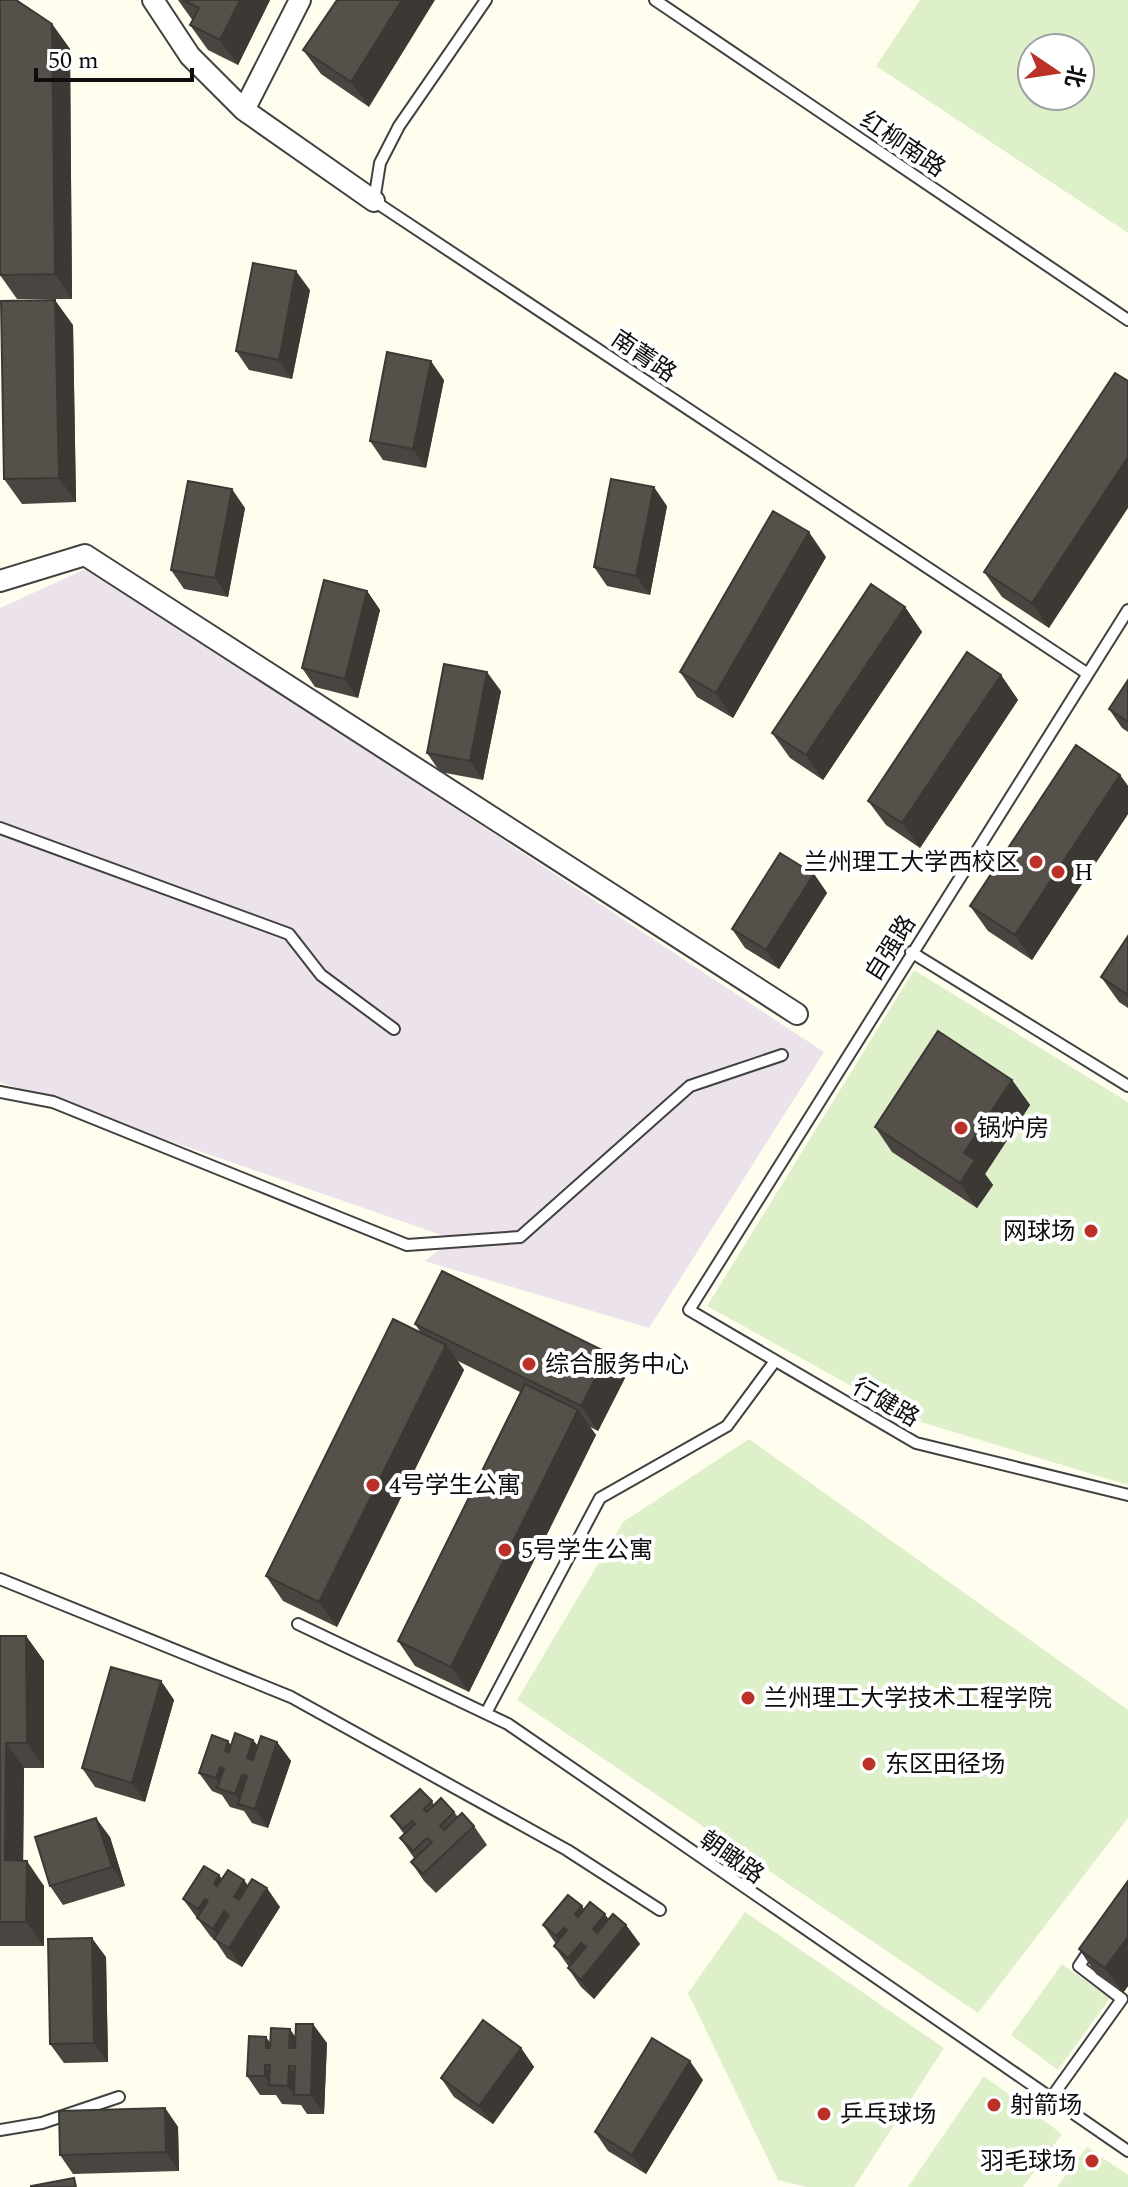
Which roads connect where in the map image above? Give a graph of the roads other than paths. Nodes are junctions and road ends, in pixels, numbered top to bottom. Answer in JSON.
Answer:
{"nodes":[{"id":1,"x":153,"y":0,"type":"edge"},
{"id":2,"x":300,"y":0,"type":"edge"},
{"id":3,"x":486,"y":0,"type":"edge"},
{"id":4,"x":655,"y":0,"type":"edge"},
{"id":5,"x":244,"y":110,"type":"junction"},
{"id":6,"x":374,"y":201,"type":"junction"},
{"id":7,"x":1128,"y":320,"type":"edge"},
{"id":8,"x":0,"y":581,"type":"edge"},
{"id":9,"x":1128,"y":610,"type":"edge"},
{"id":10,"x":1085,"y":672,"type":"junction"},
{"id":11,"x":0,"y":828,"type":"edge"},
{"id":12,"x":911,"y":952,"type":"junction"},
{"id":13,"x":797,"y":1014,"type":"dead end"},
{"id":14,"x":394,"y":1029,"type":"dead end"},
{"id":15,"x":782,"y":1055,"type":"dead end"},
{"id":16,"x":1128,"y":1086,"type":"edge"},
{"id":17,"x":0,"y":1092,"type":"edge"},
{"id":18,"x":689,"y":1310,"type":"joint"},
{"id":19,"x":775,"y":1361,"type":"junction"},
{"id":20,"x":1128,"y":1495,"type":"edge"},
{"id":21,"x":0,"y":1579,"type":"edge"},
{"id":22,"x":298,"y":1624,"type":"dead end"},
{"id":23,"x":486,"y":1713,"type":"junction"},
{"id":24,"x":660,"y":1910,"type":"dead end"},
{"id":25,"x":1095,"y":1943,"type":"edge"},
{"id":26,"x":1125,"y":1996,"type":"edge"},
{"id":27,"x":119,"y":2097,"type":"dead end"},
{"id":28,"x":1051,"y":2098,"type":"junction"},
{"id":29,"x":0,"y":2130,"type":"edge"},
{"id":30,"x":1128,"y":2151,"type":"edge"}],
"edges":[{"from":1,"to":5,"type":"street"},
{"from":2,"to":5,"type":"street"},
{"from":3,"to":6,"type":"lane"},
{"from":4,"to":7,"type":"lane","name":"红柳南路"},
{"from":5,"to":6,"type":"street"},
{"from":6,"to":10,"type":"lane","name":"南菁路"},
{"from":8,"to":13,"type":"street"},
{"from":9,"to":10,"type":"lane","name":"自强路"},
{"from":10,"to":12,"type":"lane","name":"自强路"},
{"from":11,"to":14,"type":"lane"},
{"from":12,"to":16,"type":"lane"},
{"from":12,"to":18,"type":"lane","name":"自强路"},
{"from":15,"to":17,"type":"lane"},
{"from":18,"to":19,"type":"lane","name":"行健路"},
{"from":19,"to":20,"type":"lane","name":"行健路"},
{"from":19,"to":23,"type":"lane"},
{"from":21,"to":24,"type":"lane"},
{"from":22,"to":23,"type":"lane","name":"朝瞰路"},
{"from":23,"to":28,"type":"lane","name":"朝瞰路"},
{"from":25,"to":26,"type":"lane"},
{"from":26,"to":28,"type":"lane"},
{"from":27,"to":29,"type":"lane"},
{"from":28,"to":30,"type":"lane","name":"朝瞰路"}]}
